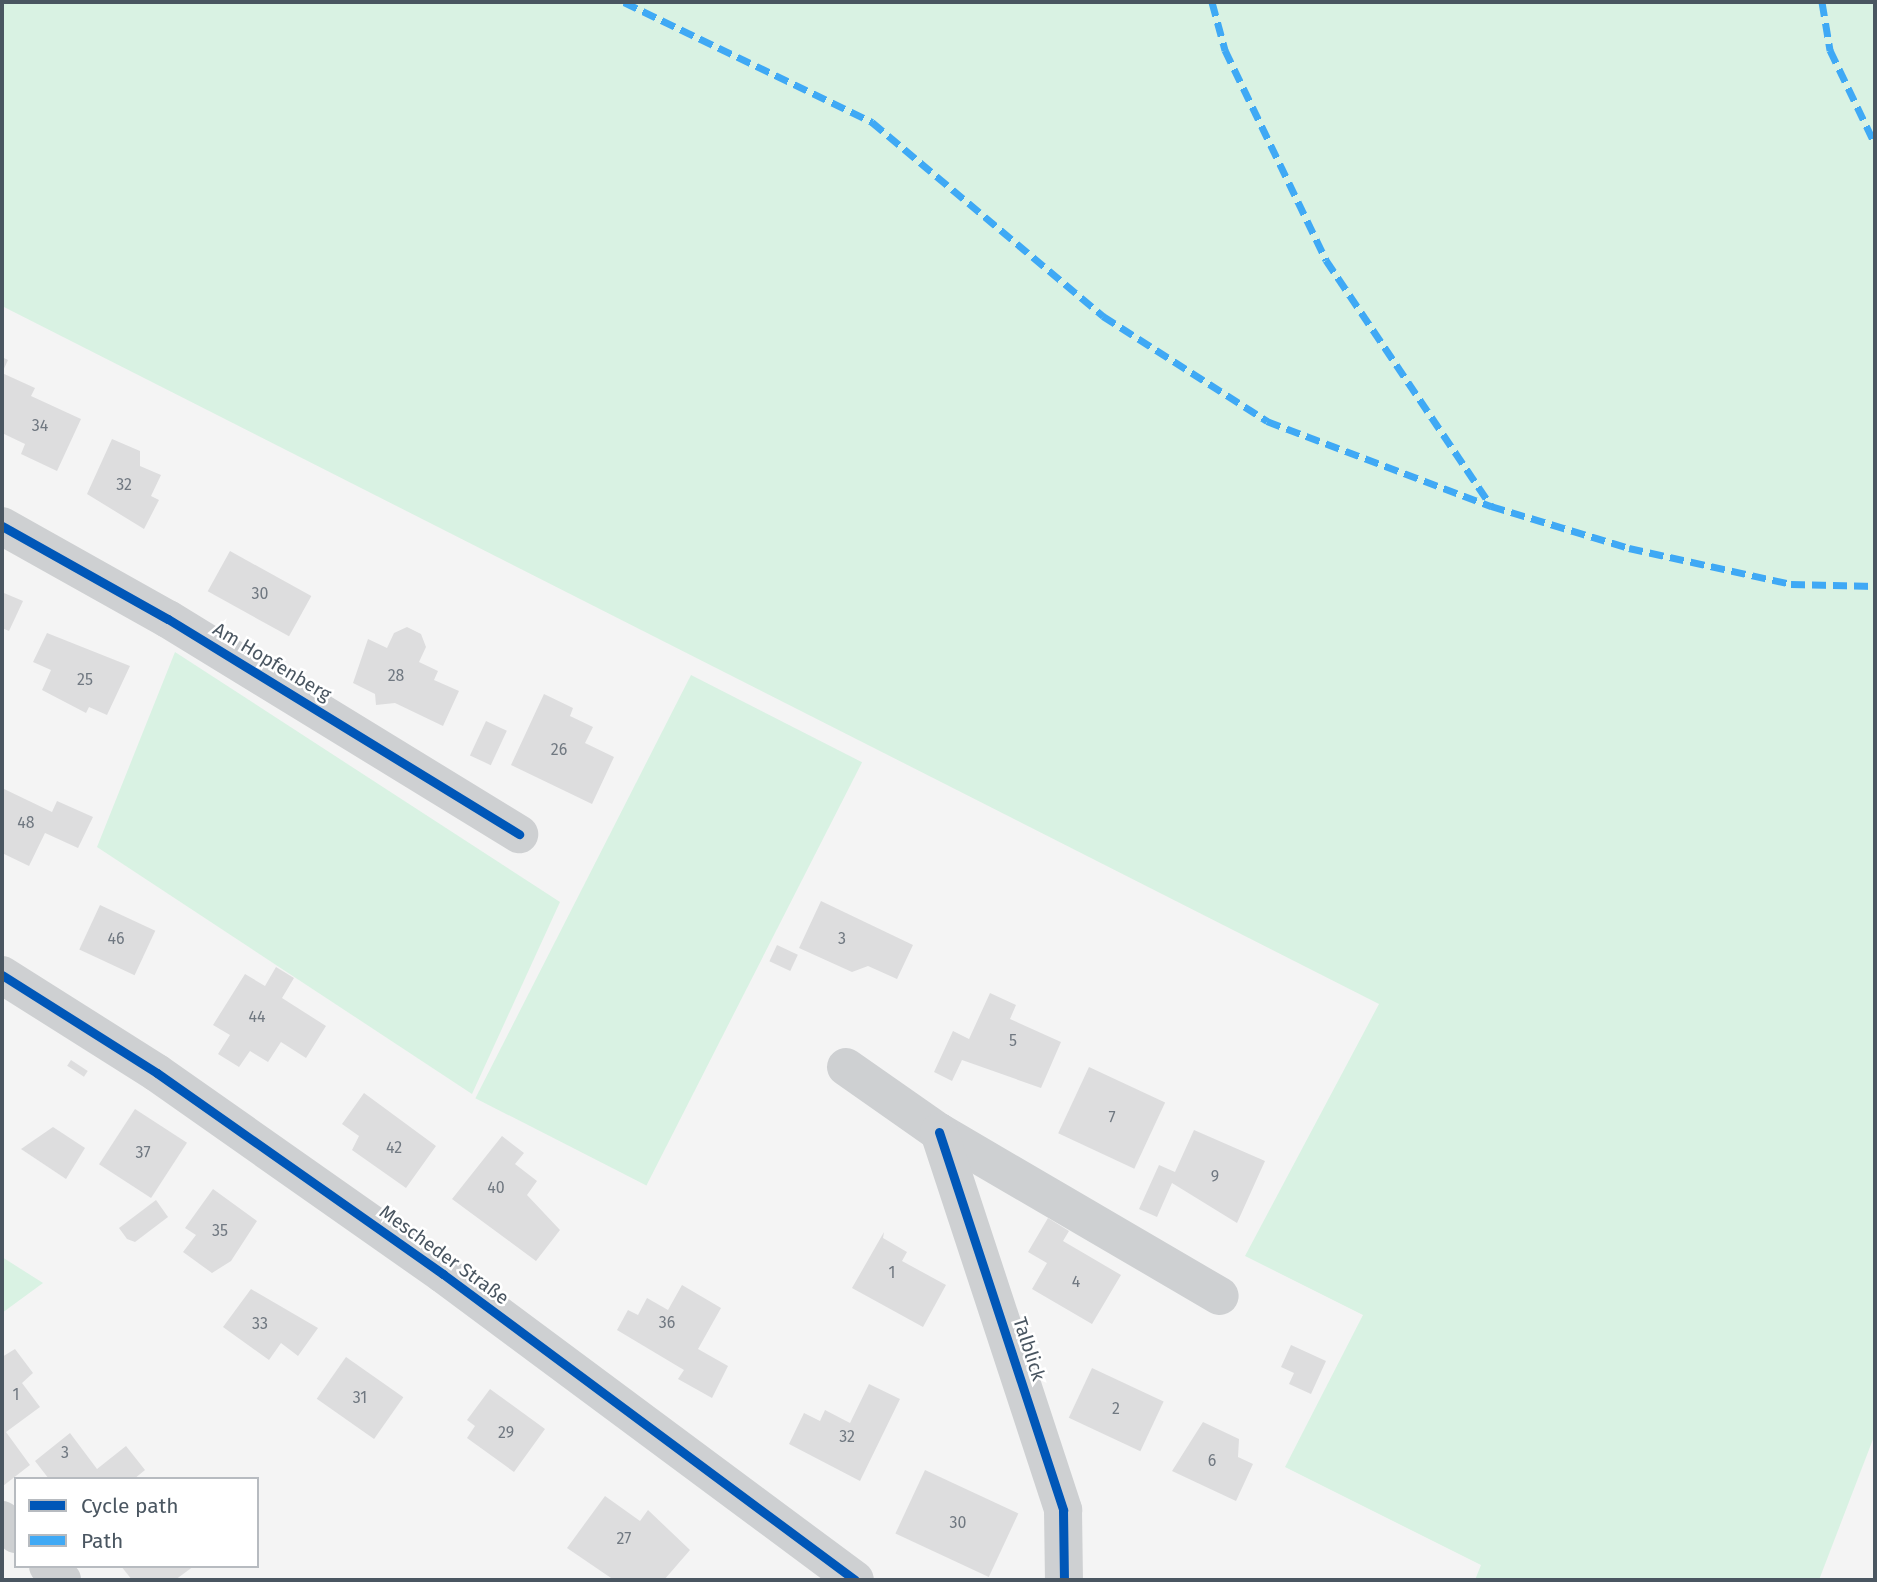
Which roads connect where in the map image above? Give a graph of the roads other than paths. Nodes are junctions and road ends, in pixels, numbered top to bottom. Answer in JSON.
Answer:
{"nodes":[{"id":1,"x":2,"y":526,"type":"edge"},
{"id":2,"x":519,"y":834,"type":"dead end"},
{"id":3,"x":2,"y":975,"type":"edge"},
{"id":4,"x":846,"y":1067,"type":"dead end"},
{"id":5,"x":939,"y":1132,"type":"junction"},
{"id":6,"x":1220,"y":1296,"type":"dead end"},
{"id":7,"x":855,"y":1580,"type":"edge"},
{"id":8,"x":1064,"y":1580,"type":"edge"}],
"edges":[{"from":1,"to":2,"type":"street","name":"Am Hopfenberg"},
{"from":3,"to":7,"type":"street","name":"Mescheder Straße"},
{"from":4,"to":5,"type":"street"},
{"from":5,"to":6,"type":"street"},
{"from":5,"to":8,"type":"street","name":"Talblick"}]}
